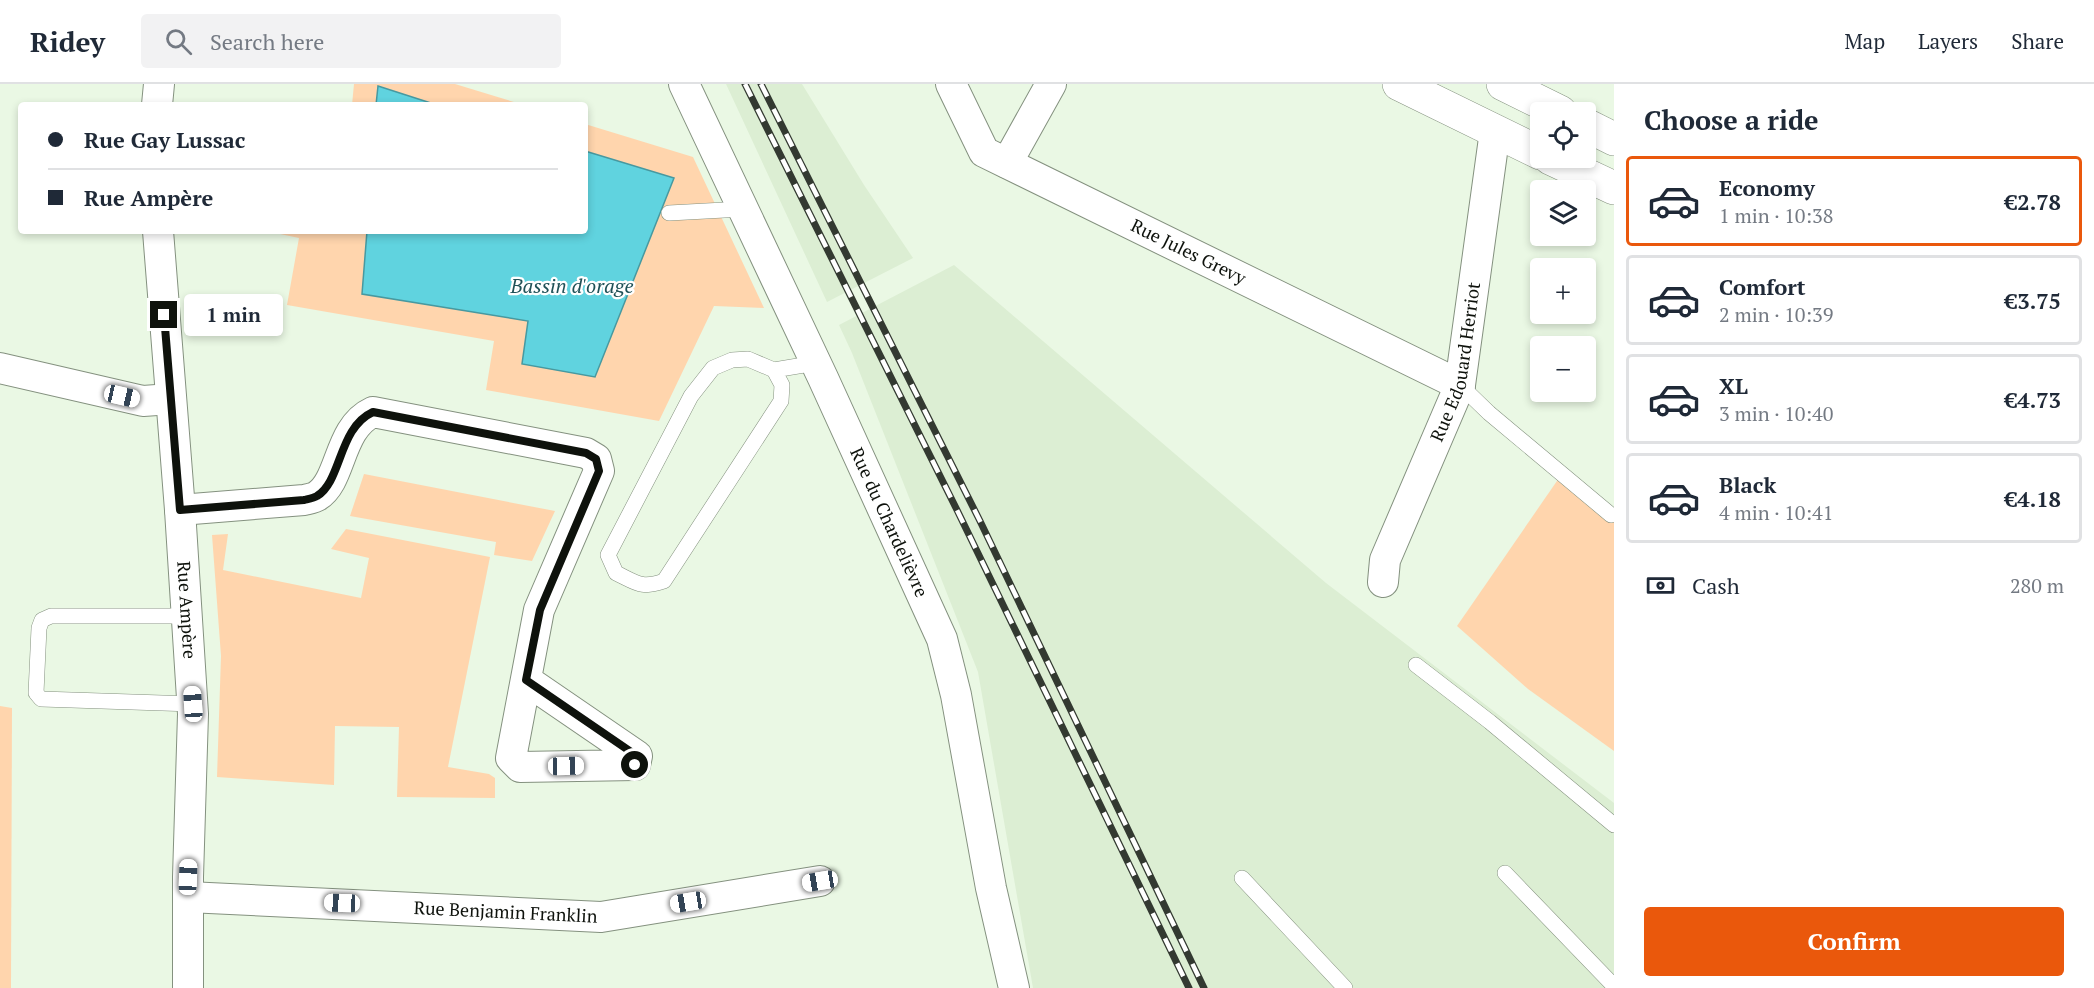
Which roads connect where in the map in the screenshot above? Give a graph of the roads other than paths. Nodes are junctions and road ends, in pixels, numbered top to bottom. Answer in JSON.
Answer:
{"nodes":[{"id":1,"x":159,"y":84,"type":"edge"},
{"id":2,"x":684,"y":84,"type":"edge"},
{"id":3,"x":951,"y":84,"type":"edge"},
{"id":4,"x":1051,"y":84,"type":"edge"},
{"id":5,"x":1503,"y":84,"type":"edge"},
{"id":6,"x":1403,"y":85,"type":"edge"},
{"id":7,"x":158,"y":102,"type":"edge"},
{"id":8,"x":1540,"y":102,"type":"edge"},
{"id":9,"x":1596,"y":130,"type":"edge"},
{"id":10,"x":1495,"y":131,"type":"junction"},
{"id":11,"x":1614,"y":140,"type":"edge"},
{"id":12,"x":1530,"y":148,"type":"edge"},
{"id":13,"x":1007,"y":163,"type":"junction"},
{"id":14,"x":1571,"y":168,"type":"edge"},
{"id":15,"x":1614,"y":188,"type":"edge"},
{"id":16,"x":743,"y":209,"type":"junction"},
{"id":17,"x":669,"y":213,"type":"dead end"},
{"id":18,"x":158,"y":234,"type":"edge"},
{"id":19,"x":816,"y":363,"type":"junction"},
{"id":20,"x":0,"y":368,"type":"edge"},
{"id":21,"x":774,"y":370,"type":"junction"},
{"id":22,"x":1460,"y":385,"type":"junction"},
{"id":23,"x":171,"y":399,"type":"junction"},
{"id":24,"x":180,"y":510,"type":"junction"},
{"id":25,"x":1611,"y":515,"type":"dead end"},
{"id":26,"x":1383,"y":582,"type":"dead end"},
{"id":27,"x":187,"y":616,"type":"junction"},
{"id":28,"x":1416,"y":665,"type":"dead end"},
{"id":29,"x":526,"y":680,"type":"dead end"},
{"id":30,"x":193,"y":704,"type":"junction"},
{"id":31,"x":1614,"y":825,"type":"edge"},
{"id":32,"x":1505,"y":873,"type":"dead end"},
{"id":33,"x":1242,"y":878,"type":"dead end"},
{"id":34,"x":820,"y":881,"type":"dead end"},
{"id":35,"x":188,"y":897,"type":"junction"},
{"id":36,"x":1614,"y":986,"type":"edge"},
{"id":37,"x":188,"y":988,"type":"edge"},
{"id":38,"x":1014,"y":988,"type":"edge"},
{"id":39,"x":1345,"y":988,"type":"edge"}],
"edges":[{"from":1,"to":7,"type":"street"},
{"from":2,"to":16,"type":"street","name":"Rue du Chardelièvre"},
{"from":3,"to":13,"type":"street","name":"Rue Jules Grevy"},
{"from":4,"to":13,"type":"street"},
{"from":5,"to":8,"type":"main road"},
{"from":6,"to":10,"type":"main road"},
{"from":9,"to":11,"type":"main road"},
{"from":10,"to":12,"type":"main road"},
{"from":10,"to":22,"type":"street","name":"Rue Edouard Herriot"},
{"from":13,"to":22,"type":"street","name":"Rue Jules Grevy"},
{"from":14,"to":15,"type":"main road"},
{"from":16,"to":17,"type":"lane"},
{"from":16,"to":19,"type":"street","name":"Rue du Chardelièvre"},
{"from":18,"to":23,"type":"street","name":"Rue Ampère"},
{"from":19,"to":21,"type":"lane"},
{"from":19,"to":38,"type":"street","name":"Rue du Chardelièvre"},
{"from":20,"to":23,"type":"street"},
{"from":21,"to":21,"type":"lane"},
{"from":22,"to":25,"type":"lane"},
{"from":22,"to":26,"type":"street","name":"Rue Edouard Herriot"},
{"from":23,"to":24,"type":"street","name":"Rue Ampère"},
{"from":24,"to":27,"type":"street","name":"Rue Ampère"},
{"from":24,"to":29,"type":"street"},
{"from":27,"to":30,"type":"street","name":"Rue Ampère"},
{"from":27,"to":30,"type":"lane"},
{"from":28,"to":31,"type":"lane"},
{"from":30,"to":35,"type":"street","name":"Rue Ampère"},
{"from":32,"to":36,"type":"lane"},
{"from":33,"to":39,"type":"lane"},
{"from":34,"to":35,"type":"street","name":"Rue Benjamin Franklin"},
{"from":35,"to":37,"type":"street","name":"Rue Ampère"}]}
